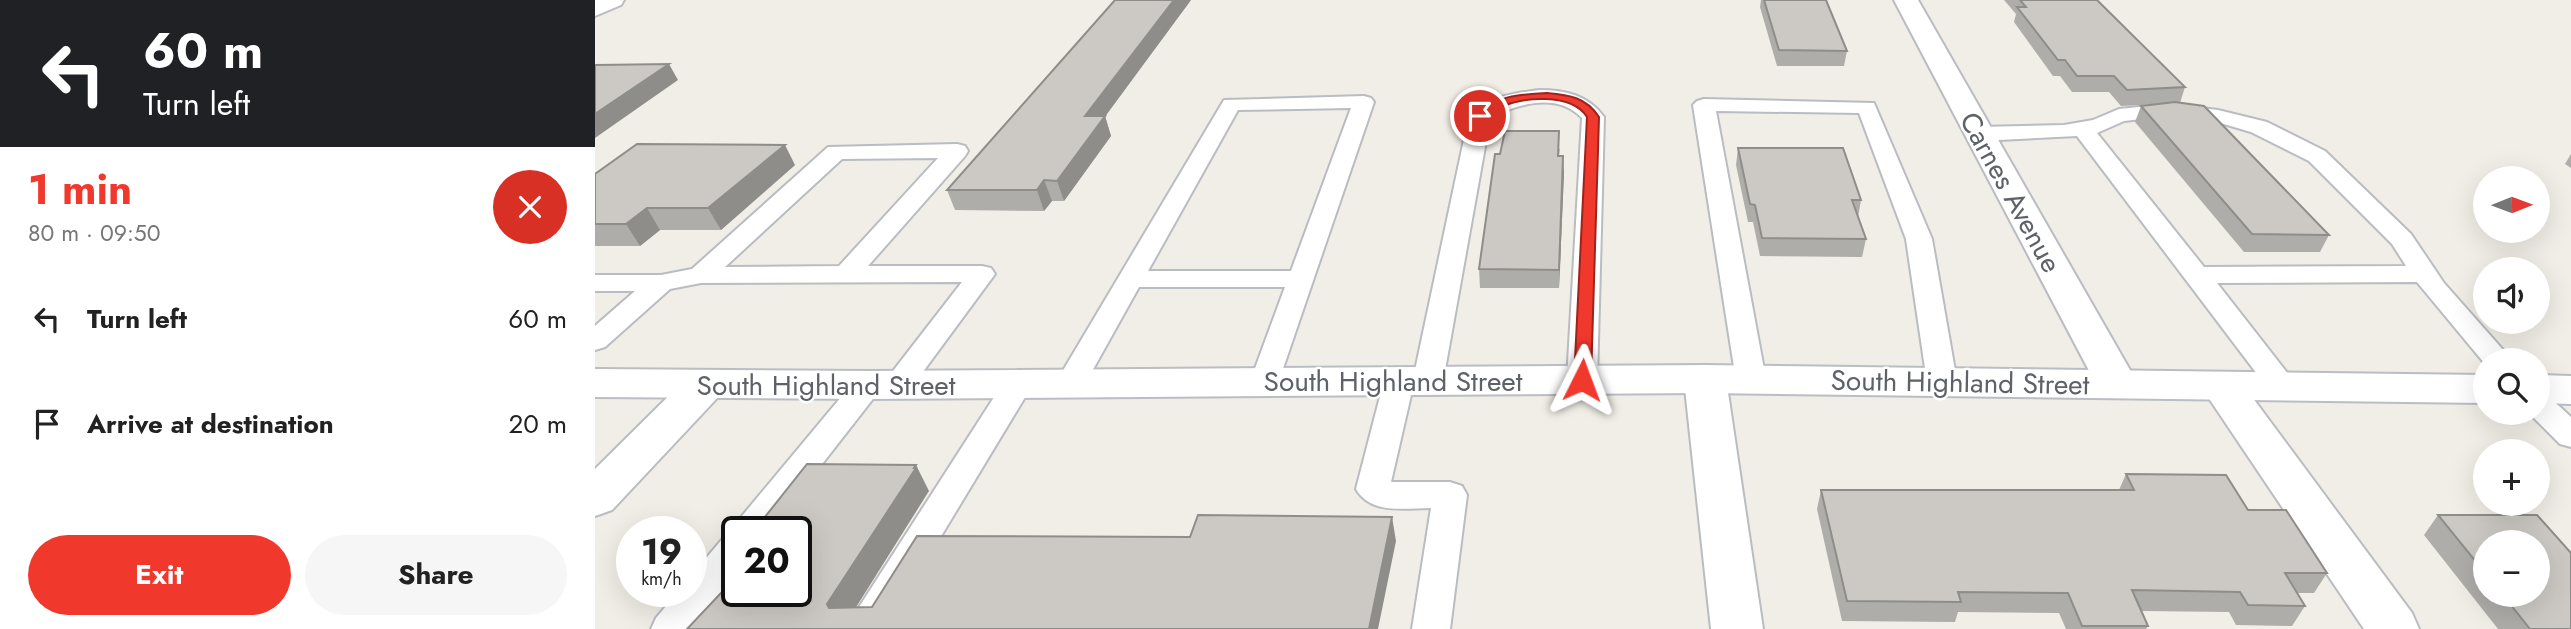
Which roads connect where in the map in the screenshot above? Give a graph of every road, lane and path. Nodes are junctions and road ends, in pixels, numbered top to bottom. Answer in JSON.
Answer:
{"nodes":[{"id":1,"x":612,"y":0,"type":"edge"},
{"id":2,"x":1906,"y":0,"type":"edge"},
{"id":3,"x":595,"y":9,"type":"edge"},
{"id":4,"x":2083,"y":129,"type":"junction"},
{"id":5,"x":1979,"y":134,"type":"junction"},
{"id":6,"x":846,"y":274,"type":"junction"},
{"id":7,"x":2425,"y":274,"type":"junction"},
{"id":8,"x":701,"y":275,"type":"junction"},
{"id":9,"x":2196,"y":275,"type":"junction"},
{"id":10,"x":1130,"y":279,"type":"junction"},
{"id":11,"x":1301,"y":279,"type":"junction"},
{"id":12,"x":661,"y":283,"type":"junction"},
{"id":13,"x":595,"y":284,"type":"edge"},
{"id":14,"x":595,"y":341,"type":"edge"},
{"id":15,"x":2488,"y":348,"type":"edge"},
{"id":16,"x":1706,"y":379,"type":"junction"},
{"id":17,"x":1582,"y":380,"type":"junction"},
{"id":18,"x":1751,"y":380,"type":"junction"},
{"id":19,"x":1413,"y":381,"type":"junction"},
{"id":20,"x":1265,"y":382,"type":"junction"},
{"id":21,"x":595,"y":383,"type":"edge"},
{"id":22,"x":1942,"y":383,"type":"junction"},
{"id":23,"x":1018,"y":384,"type":"junction"},
{"id":24,"x":1070,"y":384,"type":"junction"},
{"id":25,"x":2117,"y":384,"type":"junction"},
{"id":26,"x":705,"y":385,"type":"junction"},
{"id":27,"x":882,"y":385,"type":"junction"},
{"id":28,"x":2284,"y":387,"type":"junction"},
{"id":29,"x":2223,"y":388,"type":"junction"},
{"id":30,"x":2473,"y":389,"type":"edge"},
{"id":31,"x":2550,"y":389,"type":"edge"},
{"id":32,"x":2571,"y":390,"type":"edge"},
{"id":33,"x":2550,"y":416,"type":"edge"},
{"id":34,"x":2571,"y":436,"type":"edge"},
{"id":35,"x":595,"y":498,"type":"edge"},
{"id":36,"x":763,"y":516,"type":"edge"},
{"id":37,"x":721,"y":567,"type":"edge"},
{"id":38,"x":670,"y":629,"type":"edge"},
{"id":39,"x":864,"y":629,"type":"edge"},
{"id":40,"x":1431,"y":629,"type":"edge"},
{"id":41,"x":1737,"y":629,"type":"edge"},
{"id":42,"x":2393,"y":629,"type":"edge"}],
"edges":[{"from":1,"to":3,"type":"main road"},
{"from":2,"to":5,"type":"main road","name":"Carnes Avenue"},
{"from":4,"to":5,"type":"lane"},
{"from":4,"to":7,"type":"lane"},
{"from":4,"to":9,"type":"lane"},
{"from":5,"to":25,"type":"main road","name":"Carnes Avenue"},
{"from":6,"to":8,"type":"lane"},
{"from":6,"to":8,"type":"lane"},
{"from":6,"to":27,"type":"lane"},
{"from":7,"to":9,"type":"lane"},
{"from":7,"to":15,"type":"lane"},
{"from":8,"to":12,"type":"lane"},
{"from":9,"to":28,"type":"lane"},
{"from":10,"to":11,"type":"lane"},
{"from":10,"to":11,"type":"lane"},
{"from":10,"to":24,"type":"lane"},
{"from":11,"to":20,"type":"lane"},
{"from":12,"to":13,"type":"lane"},
{"from":12,"to":14,"type":"lane"},
{"from":16,"to":17,"type":"main road","name":"South Highland Street"},
{"from":16,"to":18,"type":"main road","name":"South Highland Street"},
{"from":16,"to":41,"type":"main road"},
{"from":17,"to":19,"type":"main road","name":"South Highland Street"},
{"from":17,"to":19,"type":"lane"},
{"from":18,"to":22,"type":"main road","name":"South Highland Street"},
{"from":18,"to":22,"type":"lane"},
{"from":19,"to":20,"type":"main road","name":"South Highland Street"},
{"from":19,"to":40,"type":"lane"},
{"from":20,"to":24,"type":"main road","name":"South Highland Street"},
{"from":21,"to":26,"type":"main road","name":"South Highland Street"},
{"from":22,"to":25,"type":"main road","name":"South Highland Street"},
{"from":23,"to":24,"type":"main road","name":"South Highland Street"},
{"from":23,"to":27,"type":"main road","name":"South Highland Street"},
{"from":23,"to":39,"type":"lane"},
{"from":25,"to":29,"type":"main road","name":"South Highland Street"},
{"from":26,"to":27,"type":"main road","name":"South Highland Street"},
{"from":26,"to":35,"type":"main road"},
{"from":27,"to":36,"type":"lane"},
{"from":28,"to":29,"type":"main road","name":"South Highland Street"},
{"from":28,"to":30,"type":"main road","name":"South Highland Street"},
{"from":29,"to":42,"type":"main road"},
{"from":31,"to":32,"type":"main road"},
{"from":33,"to":34,"type":"lane"},
{"from":37,"to":38,"type":"lane"}]}
